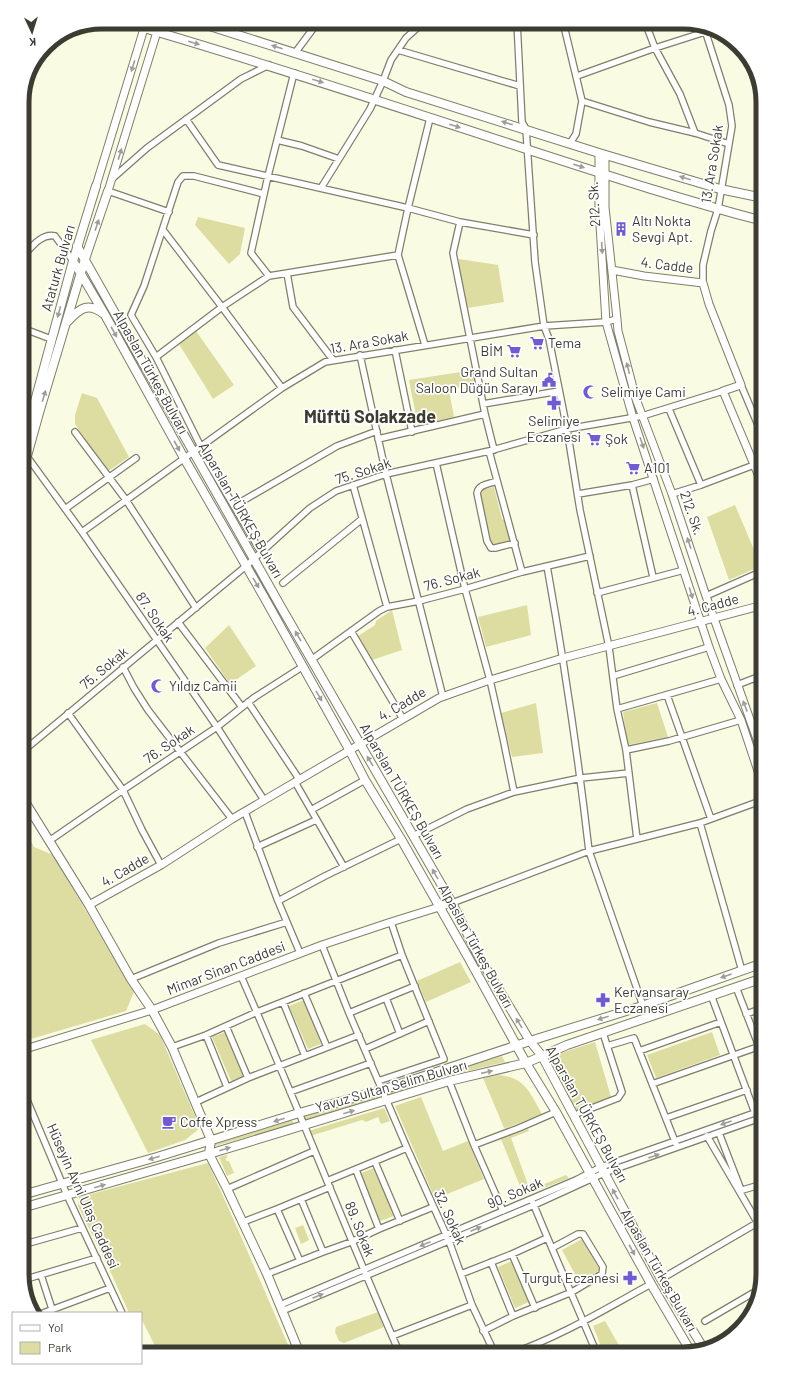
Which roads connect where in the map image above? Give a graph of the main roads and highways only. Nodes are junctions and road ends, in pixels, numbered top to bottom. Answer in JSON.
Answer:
{"nodes":[{"id":1,"x":152,"y":29,"type":"edge"},
{"id":2,"x":219,"y":29,"type":"edge"},
{"id":3,"x":96,"y":186,"type":"road end"},
{"id":4,"x":108,"y":191,"type":"road end"},
{"id":5,"x":756,"y":195,"type":"edge"},
{"id":6,"x":753,"y":196,"type":"junction"},
{"id":7,"x":756,"y":197,"type":"edge"},
{"id":8,"x":756,"y":218,"type":"edge"},
{"id":9,"x":77,"y":246,"type":"junction"},
{"id":10,"x":85,"y":259,"type":"junction"},
{"id":11,"x":73,"y":261,"type":"junction"},
{"id":12,"x":81,"y":274,"type":"junction"},
{"id":13,"x":105,"y":315,"type":"junction"},
{"id":14,"x":66,"y":323,"type":"junction"},
{"id":15,"x":29,"y":422,"type":"edge"},
{"id":16,"x":29,"y":450,"type":"edge"},
{"id":17,"x":29,"y":808,"type":"edge"},
{"id":18,"x":756,"y":966,"type":"edge"},
{"id":19,"x":756,"y":980,"type":"edge"},
{"id":20,"x":530,"y":1041,"type":"junction"},
{"id":21,"x":517,"y":1046,"type":"junction"},
{"id":22,"x":542,"y":1056,"type":"junction"},
{"id":23,"x":526,"y":1063,"type":"junction"},
{"id":24,"x":211,"y":1140,"type":"junction"},
{"id":25,"x":209,"y":1154,"type":"junction"},
{"id":26,"x":29,"y":1193,"type":"edge"},
{"id":27,"x":29,"y":1206,"type":"edge"},
{"id":28,"x":702,"y":1345,"type":"edge"},
{"id":29,"x":297,"y":1347,"type":"edge"},
{"id":30,"x":688,"y":1347,"type":"edge"}],
"edges":[{"from":1,"to":8,"type":"main road","one_way":true},
{"from":6,"to":2,"type":"main road","one_way":true},
{"from":3,"to":9,"type":"main road","name":"Ataturk Bulvarı"},
{"from":10,"to":4,"type":"main road","one_way":true},
{"from":5,"to":6,"type":"main road"},
{"from":6,"to":7,"type":"main road"},
{"from":9,"to":10,"type":"main road","name":"Alparslan TÜRKEŞ Bulvarı"},
{"from":9,"to":11,"type":"main road","name":"Ataturk Bulvarı"},
{"from":10,"to":12,"type":"main road"},
{"from":20,"to":10,"type":"main road","name":"Alparslan TÜRKEŞ Bulvarı","one_way":true},
{"from":11,"to":12,"type":"main road","name":"Alpaslan Türkeş Bulvarı"},
{"from":11,"to":15,"type":"main road","name":"Ataturk Bulvarı","one_way":true},
{"from":12,"to":13,"type":"main road","name":"Alpaslan Türkeş Bulvarı"},
{"from":12,"to":14,"type":"main road"},
{"from":13,"to":14,"type":"main road"},
{"from":13,"to":21,"type":"main road","name":"Alpaslan Türkeş Bulvarı","one_way":true},
{"from":16,"to":14,"type":"main road","one_way":true},
{"from":17,"to":24,"type":"main road"},
{"from":18,"to":20,"type":"main road","name":"Yavuz Sultan Selim Bulvarı","one_way":true},
{"from":19,"to":22,"type":"main road","name":"Yavuz Sultan Selim Bulvarı"},
{"from":20,"to":21,"type":"main road","name":"Yavuz Sultan Selim Bulvarı"},
{"from":20,"to":22,"type":"main road","name":"Alparslan TÜRKEŞ Bulvarı"},
{"from":21,"to":23,"type":"main road","name":"Alpaslan Türkeş Bulvarı"},
{"from":21,"to":24,"type":"main road","name":"Yavuz Sultan Selim Bulvarı","one_way":true},
{"from":22,"to":23,"type":"main road","name":"Yavuz Sultan Selim Bulvarı"},
{"from":28,"to":22,"type":"main road","name":"Alparslan TÜRKEŞ Bulvarı","one_way":true},
{"from":25,"to":23,"type":"main road","name":"Yavuz Sultan Selim Bulvarı","one_way":true},
{"from":23,"to":30,"type":"main road","name":"Alpaslan Türkeş Bulvarı","one_way":true},
{"from":24,"to":25,"type":"main road"},
{"from":24,"to":26,"type":"main road","name":"Yavuz Sultan Selim Bulvarı","one_way":true},
{"from":27,"to":25,"type":"main road","name":"Yavuz Sultan Selim Bulvarı","one_way":true},
{"from":25,"to":29,"type":"main road"}]}
